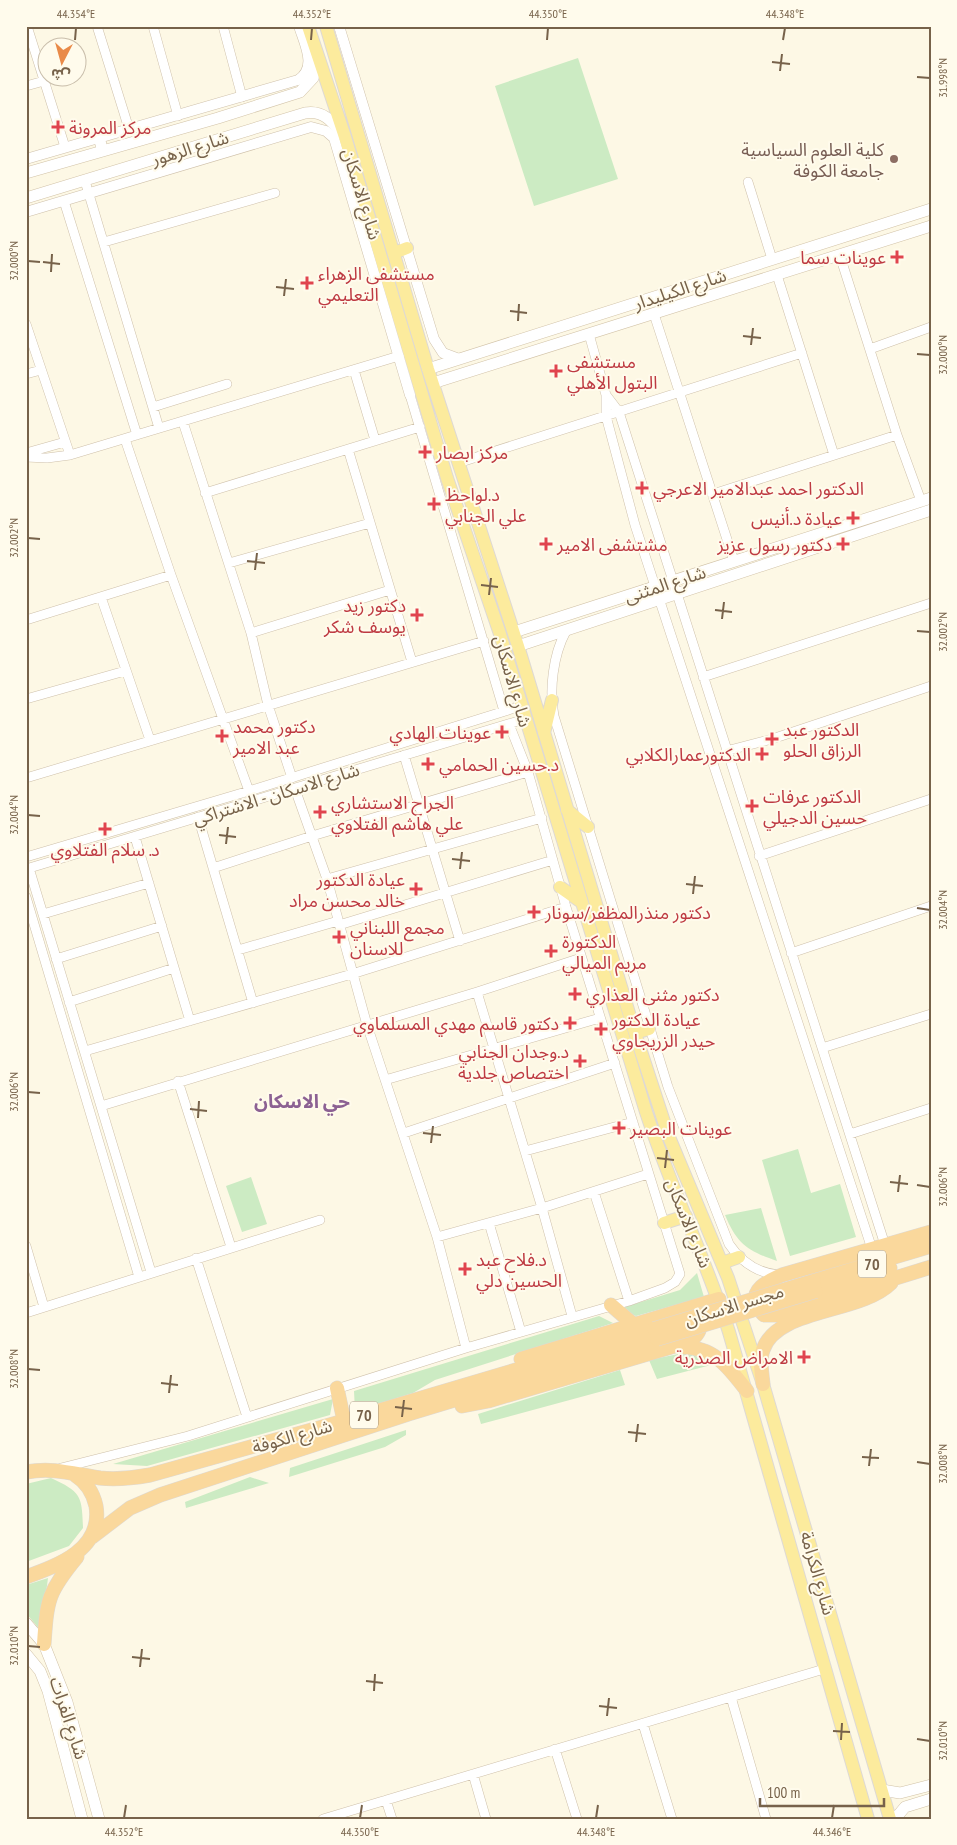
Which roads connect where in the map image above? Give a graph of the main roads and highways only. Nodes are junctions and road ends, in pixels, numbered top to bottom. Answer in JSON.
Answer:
{"nodes":[{"id":1,"x":308,"y":26,"type":"edge"},
{"id":2,"x":326,"y":26,"type":"edge"},
{"id":3,"x":317,"y":56,"type":"junction"},
{"id":4,"x":218,"y":118,"type":"junction"},
{"id":5,"x":345,"y":137,"type":"junction"},
{"id":6,"x":99,"y":138,"type":"road end"},
{"id":7,"x":199,"y":146,"type":"junction"},
{"id":8,"x":103,"y":150,"type":"junction"},
{"id":9,"x":382,"y":167,"type":"road end"},
{"id":10,"x":369,"y":171,"type":"junction"},
{"id":11,"x":26,"y":173,"type":"edge"},
{"id":12,"x":26,"y":198,"type":"edge"},
{"id":13,"x":931,"y":209,"type":"edge"},
{"id":14,"x":931,"y":226,"type":"edge"},
{"id":15,"x":407,"y":248,"type":"road end"},
{"id":16,"x":394,"y":253,"type":"junction"},
{"id":17,"x":459,"y":359,"type":"junction"},
{"id":18,"x":428,"y":369,"type":"junction"},
{"id":19,"x":463,"y":374,"type":"junction"},
{"id":20,"x":433,"y":383,"type":"junction"},
{"id":21,"x":926,"y":499,"type":"edge"},
{"id":22,"x":931,"y":510,"type":"edge"},
{"id":23,"x":514,"y":632,"type":"junction"},
{"id":24,"x":518,"y":646,"type":"junction"},
{"id":25,"x":552,"y":700,"type":"road end"},
{"id":26,"x":544,"y":733,"type":"junction"},
{"id":27,"x":566,"y":810,"type":"junction"},
{"id":28,"x":588,"y":827,"type":"road end"},
{"id":29,"x":560,"y":886,"type":"road end"},
{"id":30,"x":580,"y":901,"type":"junction"},
{"id":31,"x":649,"y":1028,"type":"road end"},
{"id":32,"x":635,"y":1033,"type":"junction"},
{"id":33,"x":658,"y":1106,"type":"junction"},
{"id":34,"x":646,"y":1112,"type":"junction"},
{"id":35,"x":669,"y":1137,"type":"junction"},
{"id":36,"x":655,"y":1142,"type":"junction"},
{"id":37,"x":686,"y":1216,"type":"junction"},
{"id":38,"x":664,"y":1223,"type":"road end"},
{"id":39,"x":931,"y":1232,"type":"edge"},
{"id":40,"x":931,"y":1246,"type":"edge"},
{"id":41,"x":931,"y":1256,"type":"edge"},
{"id":42,"x":739,"y":1258,"type":"road end"},
{"id":43,"x":722,"y":1264,"type":"junction"},
{"id":44,"x":931,"y":1267,"type":"edge"},
{"id":45,"x":895,"y":1278,"type":"junction"},
{"id":46,"x":815,"y":1286,"type":"junction"},
{"id":47,"x":733,"y":1293,"type":"junction"},
{"id":48,"x":718,"y":1299,"type":"junction"},
{"id":49,"x":612,"y":1305,"type":"road end"},
{"id":50,"x":692,"y":1307,"type":"junction"},
{"id":51,"x":633,"y":1324,"type":"junction"},
{"id":52,"x":744,"y":1327,"type":"junction"},
{"id":53,"x":729,"y":1332,"type":"junction"},
{"id":54,"x":656,"y":1334,"type":"joint"},
{"id":55,"x":671,"y":1348,"type":"junction"},
{"id":56,"x":762,"y":1384,"type":"junction"},
{"id":57,"x":337,"y":1388,"type":"road end"},
{"id":58,"x":747,"y":1390,"type":"junction"},
{"id":59,"x":415,"y":1406,"type":"junction"},
{"id":60,"x":344,"y":1421,"type":"junction"},
{"id":61,"x":64,"y":1470,"type":"junction"},
{"id":62,"x":26,"y":1472,"type":"edge"},
{"id":63,"x":799,"y":1509,"type":"junction"},
{"id":64,"x":782,"y":1516,"type":"junction"},
{"id":65,"x":88,"y":1542,"type":"junction"},
{"id":66,"x":810,"y":1548,"type":"junction"},
{"id":67,"x":793,"y":1552,"type":"junction"},
{"id":68,"x":26,"y":1576,"type":"edge"},
{"id":69,"x":26,"y":1623,"type":"edge"},
{"id":70,"x":44,"y":1644,"type":"junction"},
{"id":71,"x":26,"y":1654,"type":"edge"},
{"id":72,"x":931,"y":1785,"type":"edge"},
{"id":73,"x":882,"y":1790,"type":"junction"},
{"id":74,"x":931,"y":1799,"type":"edge"},
{"id":75,"x":82,"y":1819,"type":"edge"},
{"id":76,"x":100,"y":1819,"type":"edge"},
{"id":77,"x":868,"y":1819,"type":"edge"},
{"id":78,"x":890,"y":1819,"type":"edge"},
{"id":79,"x":894,"y":1819,"type":"edge"}],
"edges":[{"from":1,"to":3,"type":"main road","name":"شارع الاسكان"},
{"from":2,"to":10,"type":"main road","name":"شارع الاسكان"},
{"from":3,"to":4,"type":"main road","name":"شارع الزهور"},
{"from":3,"to":5,"type":"main road","name":"شارع الاسكان"},
{"from":4,"to":7,"type":"main road"},
{"from":4,"to":8,"type":"main road","name":"شارع الزهور"},
{"from":5,"to":7,"type":"main road","name":"شارع الزهور"},
{"from":5,"to":30,"type":"main road","name":"شارع الاسكان"},
{"from":6,"to":8,"type":"main road"},
{"from":7,"to":12,"type":"main road","name":"شارع الزهور"},
{"from":8,"to":11,"type":"main road","name":"شارع الزهور"},
{"from":9,"to":10,"type":"main road"},
{"from":10,"to":16,"type":"main road","name":"شارع الاسكان"},
{"from":13,"to":17,"type":"main road","name":"شارع الكيليدار"},
{"from":14,"to":19,"type":"main road","name":"شارع الكيليدار"},
{"from":15,"to":16,"type":"main road"},
{"from":16,"to":18,"type":"main road","name":"شارع الاسكان"},
{"from":17,"to":18,"type":"main road","name":"شارع الكيليدار"},
{"from":17,"to":19,"type":"main road"},
{"from":18,"to":20,"type":"main road","name":"شارع الاسكان"},
{"from":19,"to":20,"type":"main road","name":"شارع الكيليدار"},
{"from":20,"to":23,"type":"main road","name":"شارع الاسكان"},
{"from":21,"to":23,"type":"main road","name":"شارع المثنى"},
{"from":22,"to":24,"type":"main road","name":"شارع المثنى"},
{"from":23,"to":24,"type":"main road","name":"شارع الاسكان"},
{"from":24,"to":26,"type":"main road","name":"شارع الاسكان"},
{"from":25,"to":26,"type":"main road"},
{"from":26,"to":27,"type":"main road","name":"شارع الاسكان"},
{"from":27,"to":28,"type":"main road"},
{"from":27,"to":32,"type":"main road","name":"شارع الاسكان"},
{"from":29,"to":30,"type":"main road"},
{"from":30,"to":34,"type":"main road","name":"شارع الاسكان"},
{"from":31,"to":32,"type":"main road"},
{"from":32,"to":33,"type":"main road","name":"شارع الاسكان"},
{"from":33,"to":34,"type":"main road"},
{"from":33,"to":35,"type":"main road","name":"شارع الاسكان"},
{"from":34,"to":36,"type":"main road","name":"شارع الاسكان"},
{"from":35,"to":36,"type":"main road"},
{"from":35,"to":43,"type":"main road","name":"شارع الاسكان"},
{"from":36,"to":37,"type":"main road","name":"شارع الاسكان"},
{"from":37,"to":38,"type":"main road"},
{"from":37,"to":48,"type":"main road","name":"شارع الاسكان"},
{"from":39,"to":45,"type":"highway"},
{"from":40,"to":46,"type":"highway","number":"70"},
{"from":41,"to":46,"type":"highway","number":"70"},
{"from":42,"to":43,"type":"main road"},
{"from":43,"to":47,"type":"main road","name":"شارع الاسكان"},
{"from":44,"to":45,"type":"highway"},
{"from":45,"to":56,"type":"highway"},
{"from":46,"to":54,"type":"highway","name":"مجسر الاسكان","number":"70","bridge":true},
{"from":47,"to":48,"type":"main road"},
{"from":47,"to":52,"type":"main road","name":"شارع الاسكان"},
{"from":48,"to":50,"type":"highway"},
{"from":48,"to":53,"type":"main road","name":"شارع الاسكان"},
{"from":49,"to":51,"type":"highway"},
{"from":50,"to":51,"type":"highway"},
{"from":50,"to":55,"type":"highway"},
{"from":51,"to":59,"type":"highway"},
{"from":52,"to":53,"type":"main road"},
{"from":52,"to":56,"type":"main road","name":"شارع الكرامة"},
{"from":53,"to":58,"type":"main road","name":"شارع الكرامة"},
{"from":54,"to":59,"type":"highway","name":"شارع الكوفة","number":"70"},
{"from":55,"to":58,"type":"highway"},
{"from":55,"to":59,"type":"highway"},
{"from":56,"to":63,"type":"main road","name":"شارع الكرامة"},
{"from":57,"to":60,"type":"highway"},
{"from":58,"to":64,"type":"main road","name":"شارع الكرامة"},
{"from":59,"to":60,"type":"highway","name":"شارع الكوفة","number":"70"},
{"from":59,"to":65,"type":"highway","name":"شارع الكوفة","number":"70"},
{"from":60,"to":61,"type":"highway","name":"شارع الكوفة","number":"70"},
{"from":61,"to":62,"type":"highway","number":"70"},
{"from":61,"to":65,"type":"highway"},
{"from":63,"to":64,"type":"main road"},
{"from":63,"to":66,"type":"main road","name":"شارع الكرامة"},
{"from":64,"to":67,"type":"main road","name":"شارع الكرامة"},
{"from":65,"to":68,"type":"highway","number":"70"},
{"from":65,"to":70,"type":"highway"},
{"from":66,"to":67,"type":"main road"},
{"from":66,"to":73,"type":"main road","name":"شارع الكرامة"},
{"from":67,"to":77,"type":"main road","name":"شارع الكرامة"},
{"from":69,"to":70,"type":"main road","name":"شارع الفرات"},
{"from":70,"to":76,"type":"main road","name":"شارع الفرات"},
{"from":71,"to":75,"type":"main road","name":"شارع الفرات"},
{"from":72,"to":73,"type":"main road"},
{"from":73,"to":78,"type":"main road","name":"شارع الكرامة"},
{"from":74,"to":79,"type":"main road"}]}
